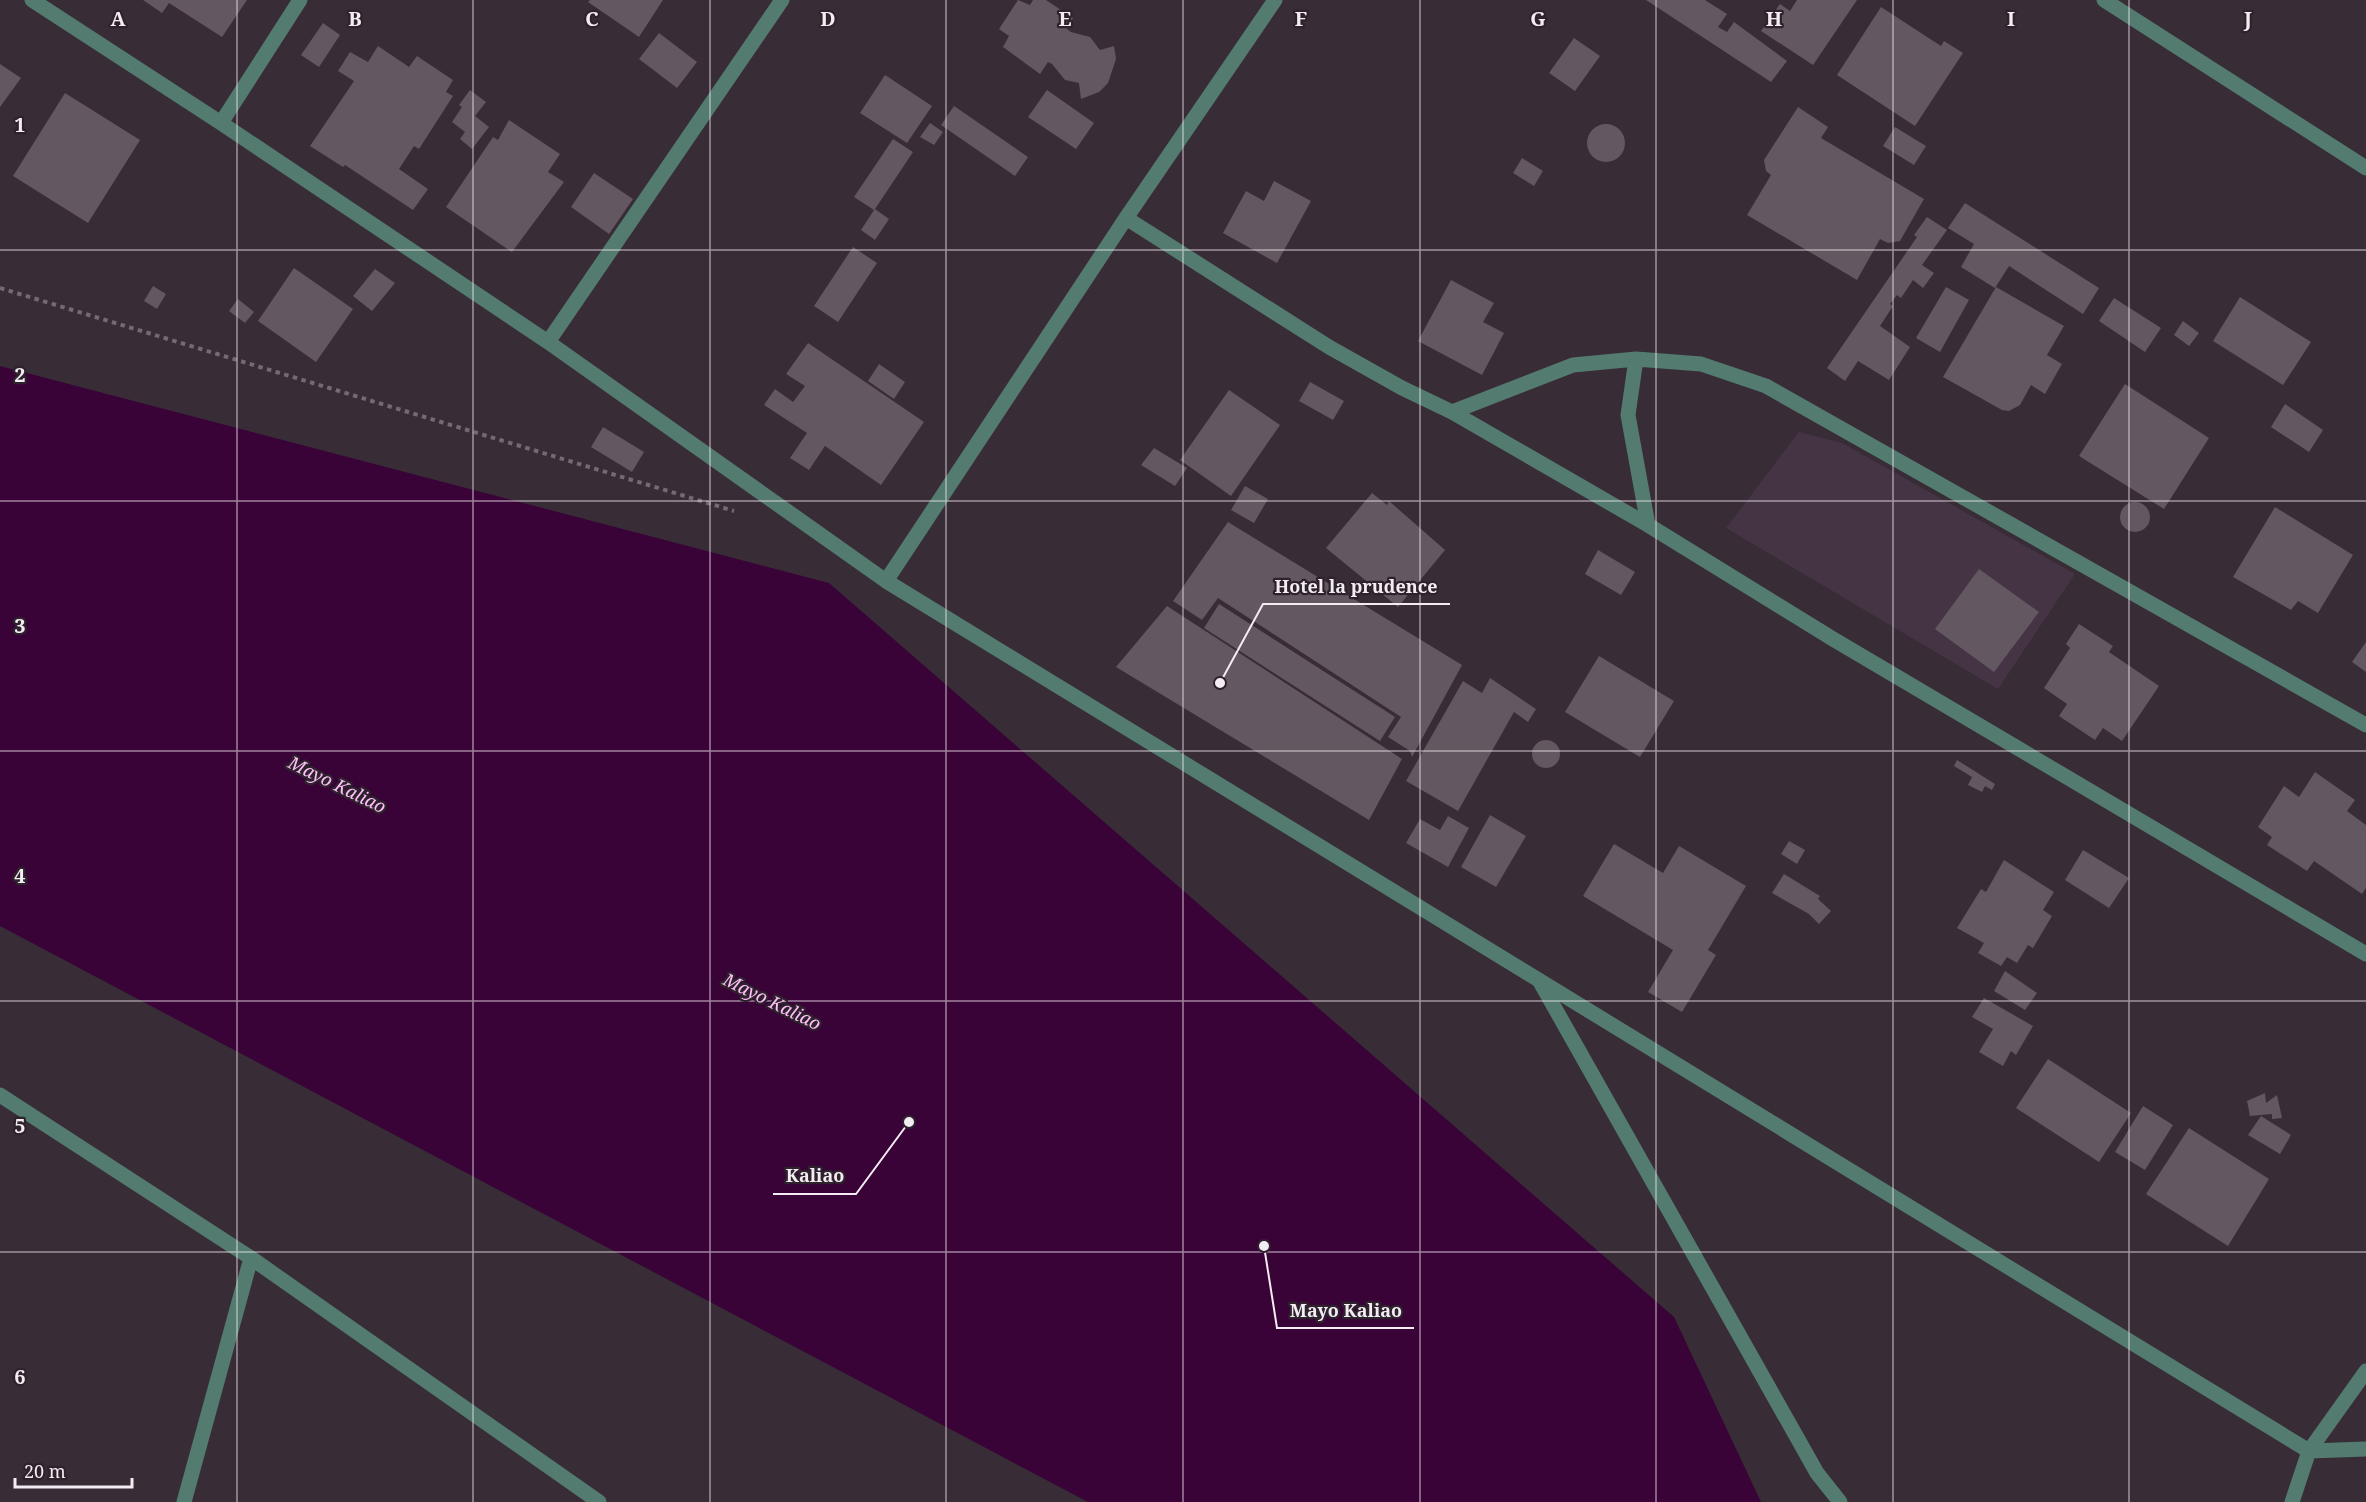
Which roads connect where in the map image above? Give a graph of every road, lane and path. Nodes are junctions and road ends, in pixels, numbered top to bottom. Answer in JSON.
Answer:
{"nodes":[{"id":1,"x":32,"y":0,"type":"edge"},
{"id":2,"x":300,"y":0,"type":"edge"},
{"id":3,"x":782,"y":0,"type":"edge"},
{"id":4,"x":1275,"y":0,"type":"edge"},
{"id":5,"x":2104,"y":0,"type":"edge"},
{"id":6,"x":221,"y":123,"type":"junction"},
{"id":7,"x":2366,"y":168,"type":"edge"},
{"id":8,"x":1126,"y":218,"type":"junction"},
{"id":9,"x":0,"y":288,"type":"edge"},
{"id":10,"x":548,"y":342,"type":"junction"},
{"id":11,"x":1636,"y":359,"type":"junction"},
{"id":12,"x":1452,"y":412,"type":"junction"},
{"id":13,"x":746,"y":514,"type":"dead end"},
{"id":14,"x":1648,"y":525,"type":"junction"},
{"id":15,"x":886,"y":581,"type":"junction"},
{"id":16,"x":2366,"y":725,"type":"edge"},
{"id":17,"x":2366,"y":954,"type":"edge"},
{"id":18,"x":1537,"y":977,"type":"junction"},
{"id":19,"x":0,"y":1095,"type":"edge"},
{"id":20,"x":251,"y":1258,"type":"junction"},
{"id":21,"x":2366,"y":1371,"type":"edge"},
{"id":22,"x":2366,"y":1449,"type":"edge"},
{"id":23,"x":2309,"y":1451,"type":"junction"},
{"id":24,"x":184,"y":1502,"type":"edge"},
{"id":25,"x":599,"y":1502,"type":"edge"},
{"id":26,"x":1840,"y":1502,"type":"edge"},
{"id":27,"x":2292,"y":1502,"type":"edge"}],
"edges":[{"from":1,"to":6,"type":"street"},
{"from":2,"to":6,"type":"street"},
{"from":3,"to":10,"type":"street"},
{"from":4,"to":8,"type":"street"},
{"from":5,"to":7,"type":"street"},
{"from":6,"to":10,"type":"street"},
{"from":8,"to":12,"type":"street"},
{"from":8,"to":15,"type":"street"},
{"from":9,"to":13,"type":"path"},
{"from":10,"to":15,"type":"street"},
{"from":11,"to":12,"type":"street"},
{"from":11,"to":14,"type":"street"},
{"from":11,"to":16,"type":"street"},
{"from":12,"to":14,"type":"street"},
{"from":14,"to":17,"type":"street"},
{"from":15,"to":18,"type":"street"},
{"from":18,"to":23,"type":"street"},
{"from":18,"to":26,"type":"street"},
{"from":19,"to":20,"type":"street"},
{"from":20,"to":24,"type":"street"},
{"from":20,"to":25,"type":"street"},
{"from":21,"to":23,"type":"street"},
{"from":22,"to":23,"type":"street"},
{"from":23,"to":27,"type":"street"}]}
